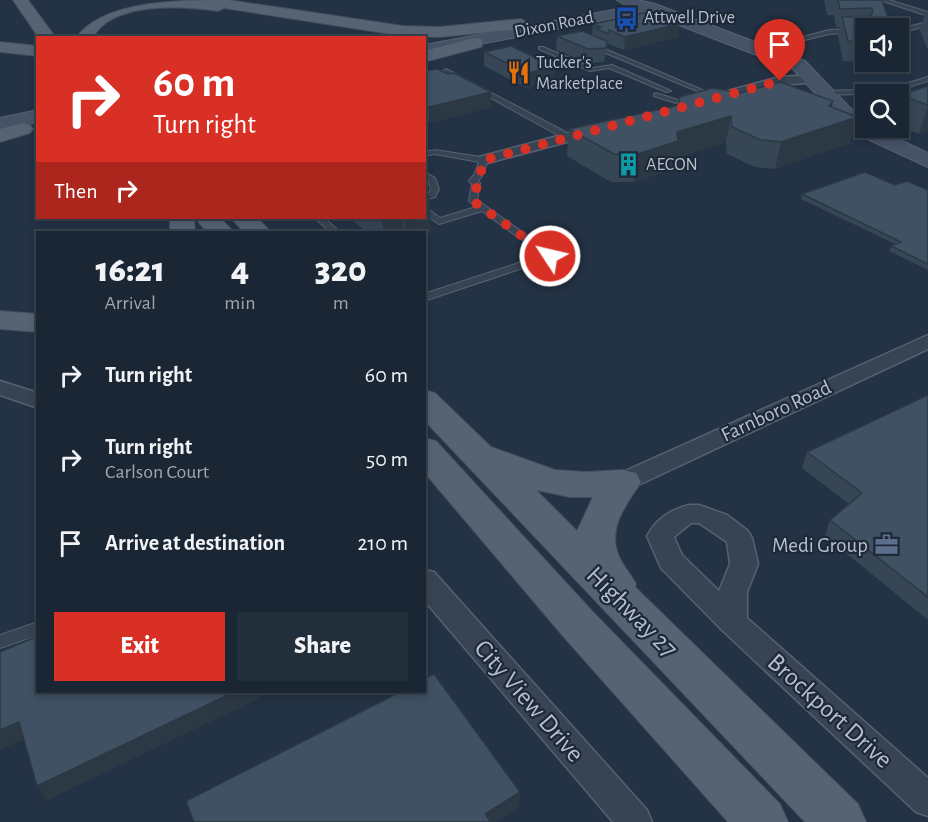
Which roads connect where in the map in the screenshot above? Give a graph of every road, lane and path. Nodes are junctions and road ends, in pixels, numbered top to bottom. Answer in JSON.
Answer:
{"nodes":[{"id":1,"x":198,"y":0,"type":"edge"},
{"id":2,"x":883,"y":0,"type":"edge"},
{"id":3,"x":675,"y":2,"type":"dead end"},
{"id":4,"x":641,"y":3,"type":"edge"},
{"id":5,"x":19,"y":7,"type":"edge"},
{"id":6,"x":928,"y":14,"type":"edge"},
{"id":7,"x":521,"y":24,"type":"junction"},
{"id":8,"x":928,"y":24,"type":"edge"},
{"id":9,"x":909,"y":28,"type":"edge"},
{"id":10,"x":855,"y":31,"type":"edge"},
{"id":11,"x":502,"y":35,"type":"junction"},
{"id":12,"x":46,"y":36,"type":"edge"},
{"id":13,"x":85,"y":36,"type":"edge"},
{"id":14,"x":329,"y":36,"type":"edge"},
{"id":15,"x":426,"y":42,"type":"edge"},
{"id":16,"x":585,"y":43,"type":"edge"},
{"id":17,"x":0,"y":47,"type":"edge"},
{"id":18,"x":755,"y":47,"type":"junction"},
{"id":19,"x":542,"y":48,"type":"dead end"},
{"id":20,"x":426,"y":50,"type":"edge"},
{"id":21,"x":36,"y":51,"type":"edge"},
{"id":22,"x":426,"y":56,"type":"edge"},
{"id":23,"x":446,"y":71,"type":"edge"},
{"id":24,"x":928,"y":79,"type":"edge"},
{"id":25,"x":820,"y":86,"type":"junction"},
{"id":26,"x":717,"y":98,"type":"junction"},
{"id":27,"x":686,"y":103,"type":"junction"},
{"id":28,"x":658,"y":113,"type":"edge"},
{"id":29,"x":0,"y":124,"type":"edge"},
{"id":30,"x":33,"y":124,"type":"edge"},
{"id":31,"x":613,"y":125,"type":"edge"},
{"id":32,"x":0,"y":135,"type":"edge"},
{"id":33,"x":568,"y":137,"type":"junction"},
{"id":34,"x":426,"y":154,"type":"edge"},
{"id":35,"x":484,"y":160,"type":"junction"},
{"id":36,"x":928,"y":161,"type":"edge"},
{"id":37,"x":426,"y":176,"type":"edge"},
{"id":38,"x":426,"y":197,"type":"edge"},
{"id":39,"x":483,"y":208,"type":"junction"},
{"id":40,"x":426,"y":211,"type":"edge"},
{"id":41,"x":208,"y":219,"type":"edge"},
{"id":42,"x":244,"y":219,"type":"edge"},
{"id":43,"x":320,"y":219,"type":"edge"},
{"id":44,"x":221,"y":231,"type":"edge"},
{"id":45,"x":257,"y":231,"type":"edge"},
{"id":46,"x":334,"y":231,"type":"edge"},
{"id":47,"x":426,"y":297,"type":"edge"},
{"id":48,"x":0,"y":308,"type":"edge"},
{"id":49,"x":36,"y":308,"type":"edge"},
{"id":50,"x":0,"y":320,"type":"edge"},
{"id":51,"x":36,"y":323,"type":"edge"},
{"id":52,"x":928,"y":341,"type":"edge"},
{"id":53,"x":0,"y":388,"type":"edge"},
{"id":54,"x":36,"y":400,"type":"edge"},
{"id":55,"x":426,"y":402,"type":"edge"},
{"id":56,"x":474,"y":450,"type":"junction"},
{"id":57,"x":426,"y":451,"type":"edge"},
{"id":58,"x":623,"y":482,"type":"junction"},
{"id":59,"x":426,"y":582,"type":"edge"},
{"id":60,"x":633,"y":614,"type":"junction"},
{"id":61,"x":733,"y":623,"type":"dead end"},
{"id":62,"x":36,"y":629,"type":"edge"},
{"id":63,"x":0,"y":642,"type":"edge"},
{"id":64,"x":928,"y":800,"type":"edge"},
{"id":65,"x":635,"y":822,"type":"edge"},
{"id":66,"x":762,"y":822,"type":"edge"},
{"id":67,"x":840,"y":822,"type":"edge"}],
"edges":[{"from":1,"to":7,"type":"main road"},
{"from":2,"to":6,"type":"lane"},
{"from":3,"to":4,"type":"main road","name":"Dixon Road"},
{"from":4,"to":7,"type":"main road","name":"Dixon Road"},
{"from":4,"to":11,"type":"main road","name":"Dixon Road"},
{"from":4,"to":18,"type":"main road"},
{"from":5,"to":12,"type":"main road"},
{"from":7,"to":15,"type":"main road","name":"Dixon Road"},
{"from":8,"to":9,"type":"lane"},
{"from":10,"to":18,"type":"lane"},
{"from":11,"to":20,"type":"main road","name":"Dixon Road"},
{"from":11,"to":22,"type":"main road"},
{"from":13,"to":14,"type":"main road"},
{"from":16,"to":26,"type":"lane"},
{"from":17,"to":21,"type":"main road"},
{"from":18,"to":25,"type":"main road"},
{"from":19,"to":27,"type":"lane"},
{"from":23,"to":33,"type":"lane"},
{"from":24,"to":25,"type":"lane"},
{"from":25,"to":26,"type":"street"},
{"from":25,"to":36,"type":"main road"},
{"from":26,"to":27,"type":"street"},
{"from":27,"to":28,"type":"street"},
{"from":29,"to":30,"type":"main road"},
{"from":30,"to":32,"type":"main road"},
{"from":31,"to":33,"type":"street"},
{"from":33,"to":35,"type":"street"},
{"from":34,"to":35,"type":"lane"},
{"from":35,"to":39,"type":"lane"},
{"from":37,"to":38,"type":"lane"},
{"from":39,"to":40,"type":"lane"},
{"from":39,"to":47,"type":"lane"},
{"from":41,"to":44,"type":"main road"},
{"from":42,"to":45,"type":"main road"},
{"from":43,"to":46,"type":"lane"},
{"from":48,"to":49,"type":"main road"},
{"from":50,"to":51,"type":"main road"},
{"from":52,"to":58,"type":"street","name":"Farnboro Road"},
{"from":53,"to":54,"type":"street"},
{"from":55,"to":56,"type":"main road","name":"Highway 27"},
{"from":56,"to":58,"type":"main road"},
{"from":56,"to":60,"type":"main road","name":"Highway 27"},
{"from":57,"to":66,"type":"main road","name":"Highway 27"},
{"from":58,"to":60,"type":"main road"},
{"from":59,"to":65,"type":"street","name":"City View Drive"},
{"from":60,"to":67,"type":"main road","name":"Highway 27"},
{"from":61,"to":64,"type":"street","name":"Brockport Drive"},
{"from":62,"to":63,"type":"lane"}]}
